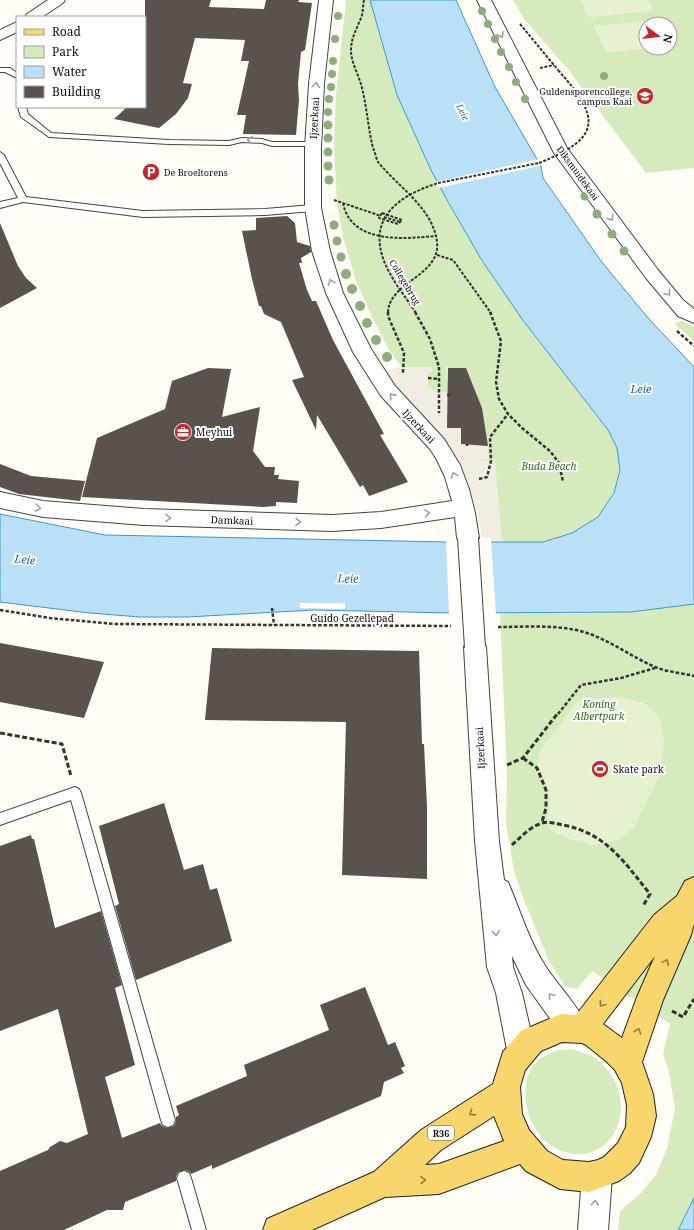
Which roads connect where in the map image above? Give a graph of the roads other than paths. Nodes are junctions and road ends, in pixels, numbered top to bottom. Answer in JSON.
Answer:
{"nodes":[{"id":1,"x":58,"y":0,"type":"edge"},
{"id":2,"x":326,"y":0,"type":"edge"},
{"id":3,"x":484,"y":0,"type":"edge"},
{"id":4,"x":34,"y":16,"type":"edge"},
{"id":5,"x":16,"y":20,"type":"edge"},
{"id":6,"x":0,"y":22,"type":"edge"},
{"id":7,"x":16,"y":27,"type":"edge"},
{"id":8,"x":0,"y":36,"type":"edge"},
{"id":9,"x":0,"y":70,"type":"edge"},
{"id":10,"x":16,"y":75,"type":"edge"},
{"id":11,"x":22,"y":108,"type":"edge"},
{"id":12,"x":312,"y":144,"type":"junction"},
{"id":13,"x":0,"y":155,"type":"edge"},
{"id":14,"x":23,"y":199,"type":"junction"},
{"id":15,"x":0,"y":205,"type":"edge"},
{"id":16,"x":313,"y":208,"type":"junction"},
{"id":17,"x":689,"y":314,"type":"edge"},
{"id":18,"x":0,"y":500,"type":"edge"},
{"id":19,"x":463,"y":507,"type":"junction"},
{"id":20,"x":0,"y":819,"type":"edge"},
{"id":21,"x":489,"y":867,"type":"junction"},
{"id":22,"x":690,"y":897,"type":"edge"},
{"id":23,"x":578,"y":1029,"type":"junction"},
{"id":24,"x":521,"y":1050,"type":"junction"},
{"id":25,"x":627,"y":1064,"type":"junction"},
{"id":26,"x":505,"y":1092,"type":"junction"},
{"id":27,"x":168,"y":1120,"type":"dead end"},
{"id":28,"x":524,"y":1148,"type":"junction"},
{"id":29,"x":597,"y":1176,"type":"junction"},
{"id":30,"x":184,"y":1178,"type":"dead end"},
{"id":31,"x":384,"y":1182,"type":"junction"},
{"id":32,"x":199,"y":1230,"type":"edge"},
{"id":33,"x":278,"y":1230,"type":"edge"},
{"id":34,"x":593,"y":1230,"type":"edge"}],
"edges":[{"from":1,"to":4,"type":"street"},
{"from":12,"to":2,"type":"street","name":"Ijzerkaai","one_way":true},
{"from":3,"to":17,"type":"street","name":"Diksmuidekaai","one_way":true},
{"from":5,"to":6,"type":"street"},
{"from":7,"to":8,"type":"street"},
{"from":9,"to":10,"type":"lane"},
{"from":12,"to":11,"type":"lane","one_way":true},
{"from":12,"to":16,"type":"street","name":"Ijzerkaai"},
{"from":13,"to":14,"type":"lane"},
{"from":14,"to":15,"type":"lane"},
{"from":14,"to":16,"type":"lane"},
{"from":19,"to":16,"type":"street","name":"Ijzerkaai","one_way":true},
{"from":18,"to":19,"type":"street","name":"Damkaai","one_way":true},
{"from":19,"to":21,"type":"street","name":"Ijzerkaai","bridge":true},
{"from":20,"to":27,"type":"lane"},
{"from":23,"to":21,"type":"street","name":"Ijzerkaai","one_way":true},
{"from":21,"to":24,"type":"street","name":"Ijzerkaai","one_way":true},
{"from":22,"to":23,"type":"main road","one_way":true},
{"from":25,"to":22,"type":"main road","one_way":true},
{"from":23,"to":24,"type":"main road"},
{"from":23,"to":25,"type":"main road"},
{"from":24,"to":26,"type":"main road"},
{"from":25,"to":29,"type":"main road"},
{"from":26,"to":28,"type":"main road"},
{"from":26,"to":31,"type":"main road","number":"R36","one_way":true},
{"from":28,"to":29,"type":"main road"},
{"from":31,"to":28,"type":"main road","number":"R36","one_way":true},
{"from":34,"to":29,"type":"street","one_way":true},
{"from":30,"to":32,"type":"lane"},
{"from":31,"to":33,"type":"main road","number":"R36"}]}
